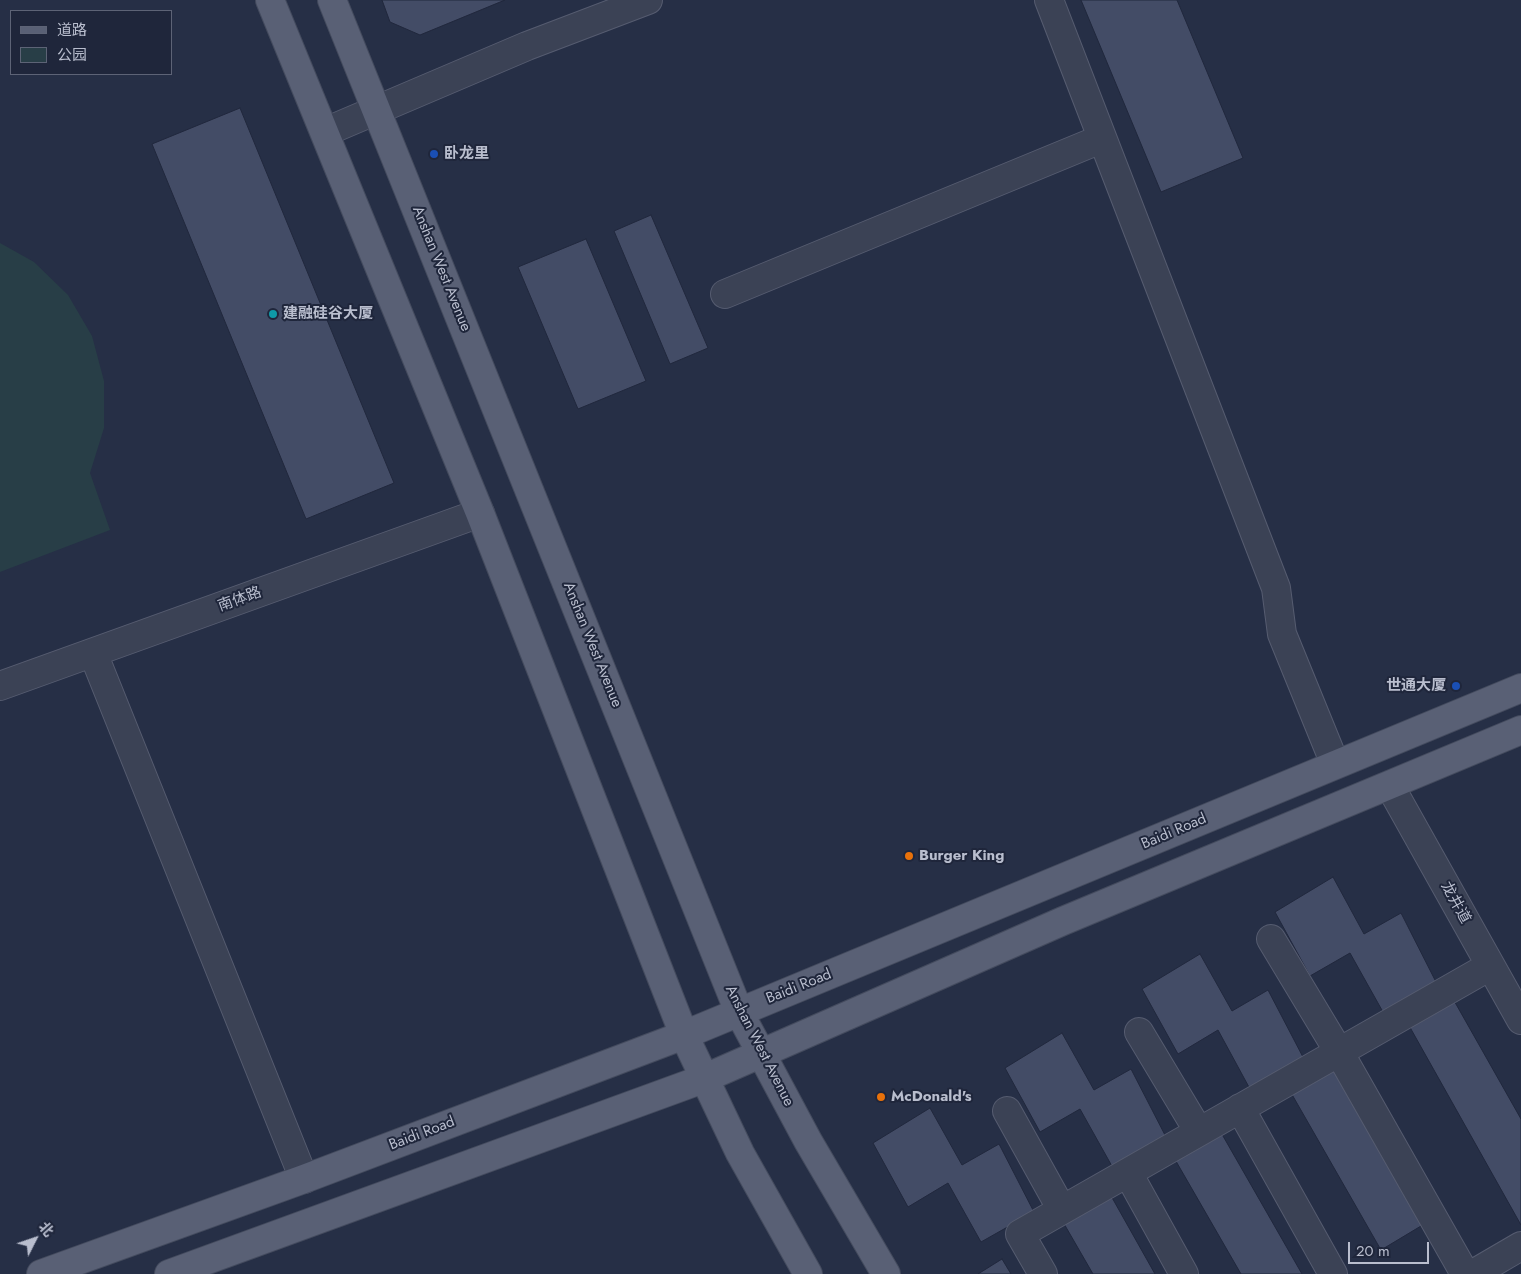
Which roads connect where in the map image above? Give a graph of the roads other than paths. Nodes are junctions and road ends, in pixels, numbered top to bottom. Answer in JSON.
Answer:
{"nodes":[{"id":1,"x":270,"y":0,"type":"edge"},
{"id":2,"x":332,"y":0,"type":"edge"},
{"id":3,"x":648,"y":0,"type":"edge"},
{"id":4,"x":1049,"y":0,"type":"edge"},
{"id":5,"x":377,"y":110,"type":"junction"},
{"id":6,"x":325,"y":132,"type":"junction"},
{"id":7,"x":1101,"y":139,"type":"junction"},
{"id":8,"x":725,"y":294,"type":"dead end"},
{"id":9,"x":480,"y":513,"type":"junction"},
{"id":10,"x":93,"y":653,"type":"junction"},
{"id":11,"x":0,"y":686,"type":"edge"},
{"id":12,"x":1521,"y":688,"type":"edge"},
{"id":13,"x":1521,"y":730,"type":"edge"},
{"id":14,"x":1335,"y":764,"type":"junction"},
{"id":15,"x":1390,"y":786,"type":"junction"},
{"id":16,"x":1271,"y":939,"type":"dead end"},
{"id":17,"x":1490,"y":966,"type":"junction"},
{"id":18,"x":739,"y":1012,"type":"junction"},
{"id":19,"x":1521,"y":1020,"type":"edge"},
{"id":20,"x":1139,"y":1032,"type":"dead end"},
{"id":21,"x":684,"y":1035,"type":"junction"},
{"id":22,"x":1338,"y":1052,"type":"junction"},
{"id":23,"x":761,"y":1054,"type":"junction"},
{"id":24,"x":703,"y":1078,"type":"junction"},
{"id":25,"x":1240,"y":1108,"type":"junction"},
{"id":26,"x":1008,"y":1111,"type":"dead end"},
{"id":27,"x":1199,"y":1132,"type":"junction"},
{"id":28,"x":1128,"y":1173,"type":"junction"},
{"id":29,"x":304,"y":1179,"type":"junction"},
{"id":30,"x":1062,"y":1210,"type":"junction"},
{"id":31,"x":1521,"y":1246,"type":"edge"},
{"id":32,"x":41,"y":1274,"type":"edge"},
{"id":33,"x":168,"y":1274,"type":"edge"},
{"id":34,"x":808,"y":1274,"type":"edge"},
{"id":35,"x":886,"y":1274,"type":"edge"},
{"id":36,"x":1043,"y":1274,"type":"edge"},
{"id":37,"x":1184,"y":1274,"type":"edge"},
{"id":38,"x":1333,"y":1274,"type":"edge"},
{"id":39,"x":1465,"y":1274,"type":"edge"},
{"id":40,"x":1473,"y":1274,"type":"edge"}],
"edges":[{"from":1,"to":6,"type":"main road"},
{"from":2,"to":5,"type":"main road","name":"Anshan West Avenue"},
{"from":3,"to":5,"type":"street"},
{"from":4,"to":7,"type":"street"},
{"from":5,"to":6,"type":"street"},
{"from":5,"to":18,"type":"main road","name":"Anshan West Avenue"},
{"from":6,"to":9,"type":"main road"},
{"from":7,"to":8,"type":"street"},
{"from":7,"to":14,"type":"street"},
{"from":9,"to":10,"type":"street","name":"南体路"},
{"from":9,"to":21,"type":"main road"},
{"from":10,"to":11,"type":"street","name":"南体路"},
{"from":10,"to":29,"type":"street"},
{"from":12,"to":14,"type":"main road","name":"Baidi Road"},
{"from":13,"to":15,"type":"main road"},
{"from":14,"to":18,"type":"main road","name":"Baidi Road"},
{"from":15,"to":17,"type":"street","name":"龙井道"},
{"from":15,"to":23,"type":"main road"},
{"from":16,"to":22,"type":"street"},
{"from":17,"to":19,"type":"street","name":"龙井道"},
{"from":17,"to":22,"type":"street"},
{"from":18,"to":21,"type":"main road","name":"Baidi Road"},
{"from":18,"to":23,"type":"main road","name":"Anshan West Avenue"},
{"from":20,"to":27,"type":"street"},
{"from":21,"to":24,"type":"main road"},
{"from":21,"to":29,"type":"main road","name":"Baidi Road"},
{"from":22,"to":25,"type":"street"},
{"from":22,"to":39,"type":"street"},
{"from":23,"to":24,"type":"main road"},
{"from":23,"to":35,"type":"main road","name":"Anshan West Avenue"},
{"from":24,"to":33,"type":"main road"},
{"from":24,"to":34,"type":"main road"},
{"from":25,"to":27,"type":"street"},
{"from":25,"to":38,"type":"street"},
{"from":26,"to":30,"type":"street"},
{"from":27,"to":28,"type":"street"},
{"from":28,"to":30,"type":"street"},
{"from":28,"to":37,"type":"street"},
{"from":29,"to":32,"type":"main road","name":"Baidi Road"},
{"from":30,"to":36,"type":"street"},
{"from":31,"to":40,"type":"street"}]}
